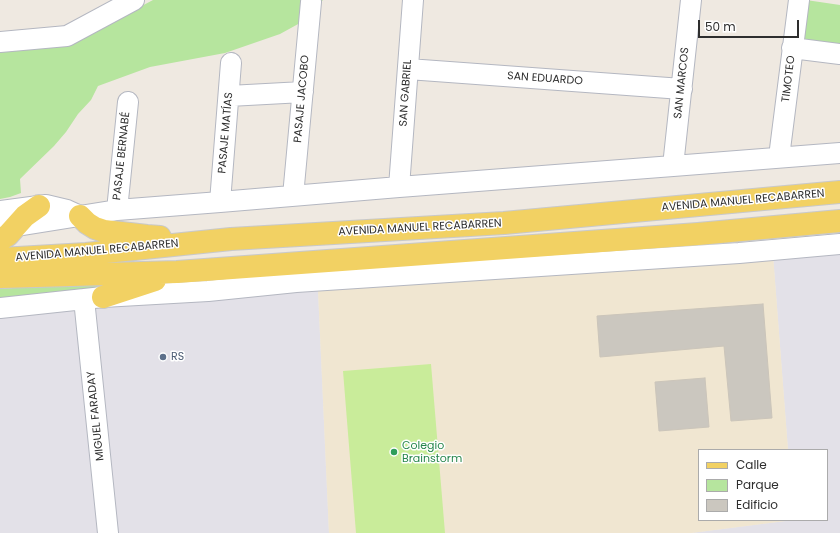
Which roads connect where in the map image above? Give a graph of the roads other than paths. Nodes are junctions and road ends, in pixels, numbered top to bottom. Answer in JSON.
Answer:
{"nodes":[{"id":1,"x":134,"y":0,"type":"edge"},
{"id":2,"x":413,"y":0,"type":"edge"},
{"id":3,"x":691,"y":0,"type":"edge"},
{"id":4,"x":799,"y":0,"type":"edge"},
{"id":5,"x":311,"y":2,"type":"dead end"},
{"id":6,"x":0,"y":42,"type":"edge"},
{"id":7,"x":792,"y":48,"type":"junction"},
{"id":8,"x":840,"y":54,"type":"edge"},
{"id":9,"x":231,"y":63,"type":"dead end"},
{"id":10,"x":408,"y":69,"type":"junction"},
{"id":11,"x":682,"y":88,"type":"junction"},
{"id":12,"x":303,"y":92,"type":"junction"},
{"id":13,"x":229,"y":96,"type":"junction"},
{"id":14,"x":128,"y":102,"type":"dead end"},
{"id":15,"x":840,"y":153,"type":"edge"},
{"id":16,"x":779,"y":157,"type":"junction"},
{"id":17,"x":673,"y":166,"type":"junction"},
{"id":18,"x":399,"y":187,"type":"junction"},
{"id":19,"x":840,"y":192,"type":"edge"},
{"id":20,"x":293,"y":196,"type":"junction"},
{"id":21,"x":220,"y":202,"type":"junction"},
{"id":22,"x":39,"y":206,"type":"junction"},
{"id":23,"x":117,"y":210,"type":"junction"},
{"id":24,"x":0,"y":211,"type":"edge"},
{"id":25,"x":80,"y":216,"type":"junction"},
{"id":26,"x":840,"y":221,"type":"edge"},
{"id":27,"x":9,"y":226,"type":"edge"},
{"id":28,"x":231,"y":239,"type":"junction"},
{"id":29,"x":0,"y":240,"type":"edge"},
{"id":30,"x":840,"y":244,"type":"edge"},
{"id":31,"x":0,"y":259,"type":"edge"},
{"id":32,"x":177,"y":272,"type":"junction"},
{"id":33,"x":0,"y":278,"type":"edge"},
{"id":34,"x":93,"y":298,"type":"junction"},
{"id":35,"x":0,"y":308,"type":"edge"},
{"id":36,"x":108,"y":533,"type":"edge"}],
"edges":[{"from":1,"to":6,"type":"street"},
{"from":2,"to":10,"type":"street","name":"SAN GABRIEL"},
{"from":3,"to":11,"type":"street","name":"SAN MARCOS"},
{"from":4,"to":7,"type":"street","name":"TIMOTEO"},
{"from":5,"to":12,"type":"street","name":"PASAJE JACOBO"},
{"from":7,"to":8,"type":"street"},
{"from":7,"to":16,"type":"street","name":"TIMOTEO"},
{"from":9,"to":13,"type":"street","name":"PASAJE MATÍAS"},
{"from":10,"to":11,"type":"street","name":"SAN EDUARDO"},
{"from":10,"to":18,"type":"street","name":"SAN GABRIEL"},
{"from":11,"to":17,"type":"street","name":"SAN MARCOS"},
{"from":12,"to":13,"type":"street"},
{"from":12,"to":20,"type":"street","name":"PASAJE JACOBO"},
{"from":13,"to":21,"type":"street","name":"PASAJE MATÍAS"},
{"from":14,"to":23,"type":"street","name":"PASAJE BERNABÉ"},
{"from":15,"to":16,"type":"street"},
{"from":16,"to":17,"type":"street"},
{"from":17,"to":18,"type":"street"},
{"from":18,"to":20,"type":"street"},
{"from":19,"to":28,"type":"main road","name":"AVENIDA MANUEL RECABARREN"},
{"from":20,"to":21,"type":"street"},
{"from":21,"to":23,"type":"street"},
{"from":22,"to":24,"type":"street"},
{"from":22,"to":25,"type":"street"},
{"from":22,"to":27,"type":"main road"},
{"from":23,"to":25,"type":"street"},
{"from":25,"to":27,"type":"street"},
{"from":25,"to":28,"type":"main road"},
{"from":26,"to":32,"type":"main road","name":"AVENIDA MANUEL RECABARREN"},
{"from":27,"to":29,"type":"main road"},
{"from":28,"to":31,"type":"main road","name":"AVENIDA MANUEL RECABARREN"},
{"from":30,"to":34,"type":"street"},
{"from":32,"to":33,"type":"main road","name":"AVENIDA MANUEL RECABARREN"},
{"from":32,"to":34,"type":"main road"},
{"from":34,"to":35,"type":"street"},
{"from":34,"to":36,"type":"street","name":"MIGUEL FARADAY"}]}
